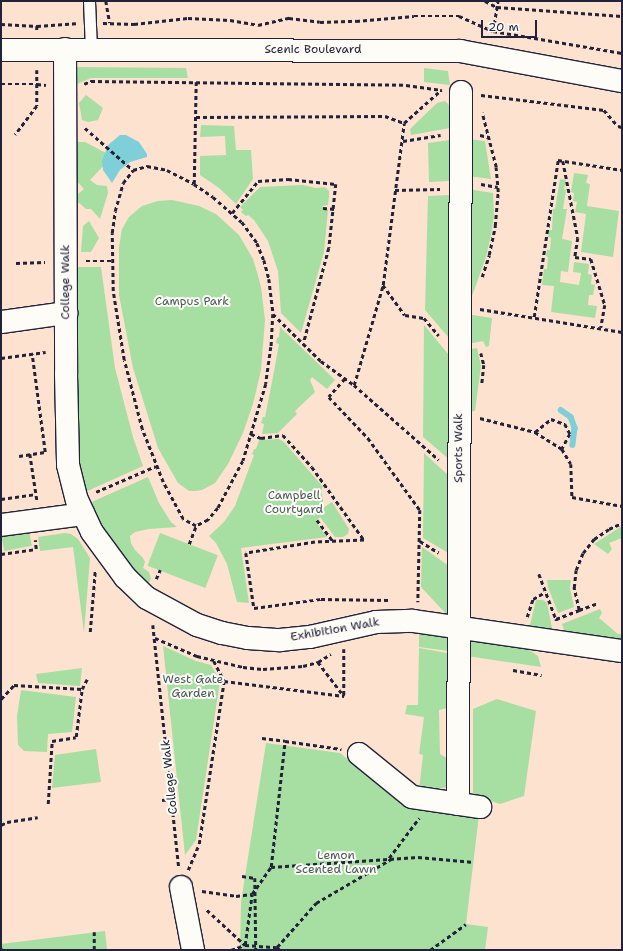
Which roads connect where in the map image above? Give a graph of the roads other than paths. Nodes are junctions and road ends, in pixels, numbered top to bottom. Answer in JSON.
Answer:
{"nodes":[{"id":1,"x":89,"y":1,"type":"edge"},
{"id":2,"x":65,"y":49,"type":"junction"},
{"id":3,"x":91,"y":49,"type":"junction"},
{"id":4,"x":1,"y":50,"type":"edge"},
{"id":5,"x":622,"y":81,"type":"edge"},
{"id":6,"x":464,"y":94,"type":"road end"},
{"id":7,"x":66,"y":314,"type":"junction"},
{"id":8,"x":1,"y":322,"type":"edge"},
{"id":9,"x":80,"y":507,"type":"junction"},
{"id":10,"x":1,"y":525,"type":"edge"},
{"id":11,"x":459,"y":627,"type":"junction"},
{"id":12,"x":622,"y":651,"type":"edge"},
{"id":13,"x":349,"y":751,"type":"road end"},
{"id":14,"x":458,"y":804,"type":"junction"},
{"id":15,"x":480,"y":807,"type":"dead end"},
{"id":16,"x":181,"y":887,"type":"road end"},
{"id":17,"x":193,"y":950,"type":"edge"}],
"edges":[{"from":1,"to":3,"type":"lane"},
{"from":2,"to":3,"type":"street","name":"Scenic Boulevard"},
{"from":2,"to":4,"type":"street","name":"Scenic Boulevard"},
{"from":2,"to":7,"type":"street","name":"College Walk"},
{"from":3,"to":5,"type":"street","name":"Scenic Boulevard"},
{"from":6,"to":11,"type":"street","name":"Sports Walk"},
{"from":7,"to":8,"type":"street"},
{"from":7,"to":9,"type":"street","name":"College Walk"},
{"from":9,"to":10,"type":"street"},
{"from":9,"to":11,"type":"street","name":"Exhibition Walk"},
{"from":11,"to":12,"type":"street","name":"Exhibition Walk"},
{"from":11,"to":14,"type":"street","name":"Sports Walk"},
{"from":13,"to":14,"type":"street"},
{"from":14,"to":15,"type":"street"},
{"from":16,"to":17,"type":"street"}]}
